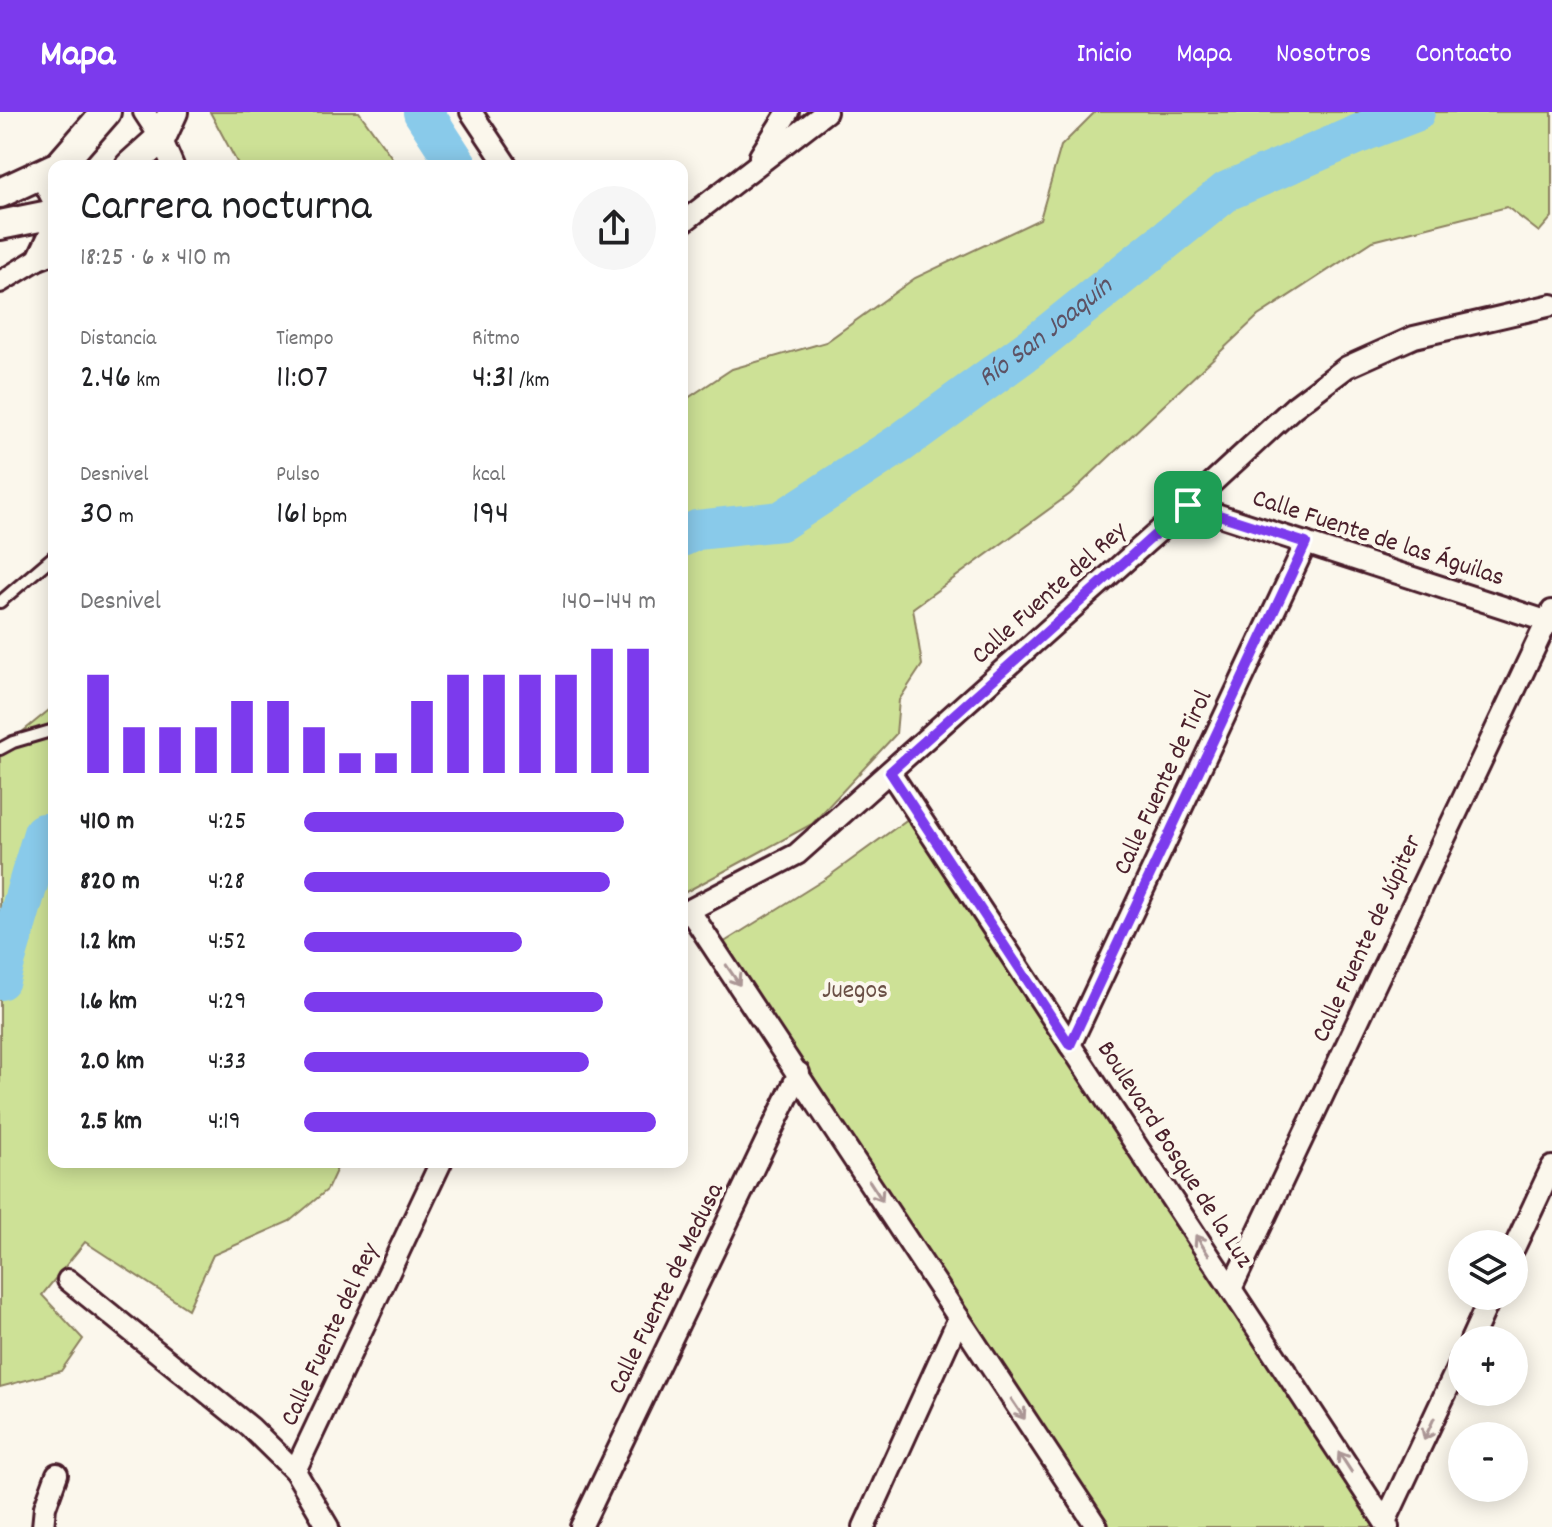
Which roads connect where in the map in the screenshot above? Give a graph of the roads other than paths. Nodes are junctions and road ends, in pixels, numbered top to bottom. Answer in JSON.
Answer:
{"nodes":[{"id":1,"x":106,"y":112,"type":"edge"},
{"id":2,"x":144,"y":112,"type":"edge"},
{"id":3,"x":788,"y":112,"type":"edge"},
{"id":4,"x":826,"y":112,"type":"edge"},
{"id":5,"x":474,"y":114,"type":"edge"},
{"id":6,"x":167,"y":125,"type":"edge"},
{"id":7,"x":60,"y":160,"type":"edge"},
{"id":8,"x":135,"y":160,"type":"edge"},
{"id":9,"x":172,"y":160,"type":"edge"},
{"id":10,"x":503,"y":160,"type":"edge"},
{"id":11,"x":753,"y":168,"type":"junction"},
{"id":12,"x":48,"y":171,"type":"edge"},
{"id":13,"x":0,"y":193,"type":"edge"},
{"id":14,"x":48,"y":215,"type":"edge"},
{"id":15,"x":688,"y":218,"type":"edge"},
{"id":16,"x":0,"y":225,"type":"edge"},
{"id":17,"x":48,"y":258,"type":"edge"},
{"id":18,"x":0,"y":282,"type":"edge"},
{"id":19,"x":1552,"y":305,"type":"edge"},
{"id":20,"x":1188,"y":505,"type":"junction"},
{"id":21,"x":1306,"y":543,"type":"junction"},
{"id":22,"x":48,"y":561,"type":"edge"},
{"id":23,"x":0,"y":602,"type":"edge"},
{"id":24,"x":1551,"y":618,"type":"edge"},
{"id":25,"x":48,"y":732,"type":"edge"},
{"id":26,"x":0,"y":749,"type":"edge"},
{"id":27,"x":890,"y":772,"type":"junction"},
{"id":28,"x":688,"y":911,"type":"edge"},
{"id":29,"x":688,"y":915,"type":"edge"},
{"id":30,"x":1070,"y":1045,"type":"junction"},
{"id":31,"x":799,"y":1073,"type":"junction"},
{"id":32,"x":1552,"y":1167,"type":"edge"},
{"id":33,"x":438,"y":1168,"type":"edge"},
{"id":34,"x":1522,"y":1230,"type":"edge"},
{"id":35,"x":68,"y":1280,"type":"dead end"},
{"id":36,"x":1231,"y":1289,"type":"junction"},
{"id":37,"x":959,"y":1318,"type":"junction"},
{"id":38,"x":1448,"y":1389,"type":"edge"},
{"id":39,"x":295,"y":1471,"type":"junction"},
{"id":40,"x":57,"y":1474,"type":"dead end"},
{"id":41,"x":1387,"y":1524,"type":"edge"},
{"id":42,"x":43,"y":1527,"type":"edge"},
{"id":43,"x":328,"y":1527,"type":"edge"},
{"id":44,"x":581,"y":1527,"type":"edge"},
{"id":45,"x":864,"y":1527,"type":"edge"},
{"id":46,"x":1097,"y":1527,"type":"edge"}],
"edges":[{"from":1,"to":7,"type":"main road"},
{"from":2,"to":6,"type":"street"},
{"from":3,"to":11,"type":"street"},
{"from":4,"to":11,"type":"street"},
{"from":5,"to":10,"type":"street"},
{"from":6,"to":8,"type":"main road"},
{"from":6,"to":9,"type":"street"},
{"from":11,"to":15,"type":"street"},
{"from":12,"to":13,"type":"main road"},
{"from":14,"to":16,"type":"main road"},
{"from":17,"to":18,"type":"street"},
{"from":19,"to":20,"type":"street","name":"Calle Fuente del Rey"},
{"from":20,"to":21,"type":"street","name":"Calle Fuente de las Águilas"},
{"from":20,"to":27,"type":"street","name":"Calle Fuente del Rey"},
{"from":21,"to":24,"type":"street","name":"Calle Fuente de las Águilas"},
{"from":21,"to":30,"type":"street","name":"Calle Fuente de Tirol"},
{"from":22,"to":23,"type":"lane"},
{"from":24,"to":36,"type":"street","name":"Calle Fuente de Júpiter"},
{"from":25,"to":26,"type":"lane"},
{"from":27,"to":28,"type":"street","name":"Calle Fuente del Rey"},
{"from":27,"to":30,"type":"street","name":"Boulevard Bosque de la Luz"},
{"from":29,"to":31,"type":"street","one_way":true},
{"from":36,"to":30,"type":"street","name":"Boulevard Bosque de la Luz","one_way":true},
{"from":31,"to":37,"type":"street","one_way":true},
{"from":31,"to":44,"type":"street","name":"Calle Fuente de Medusa"},
{"from":32,"to":34,"type":"street"},
{"from":33,"to":39,"type":"street","name":"Calle Fuente del Rey"},
{"from":35,"to":39,"type":"street"},
{"from":41,"to":36,"type":"street","name":"Boulevard Bosque de la Luz","one_way":true},
{"from":37,"to":45,"type":"street"},
{"from":37,"to":46,"type":"street","one_way":true},
{"from":38,"to":41,"type":"street","one_way":true},
{"from":39,"to":43,"type":"street"},
{"from":40,"to":42,"type":"street"}]}
